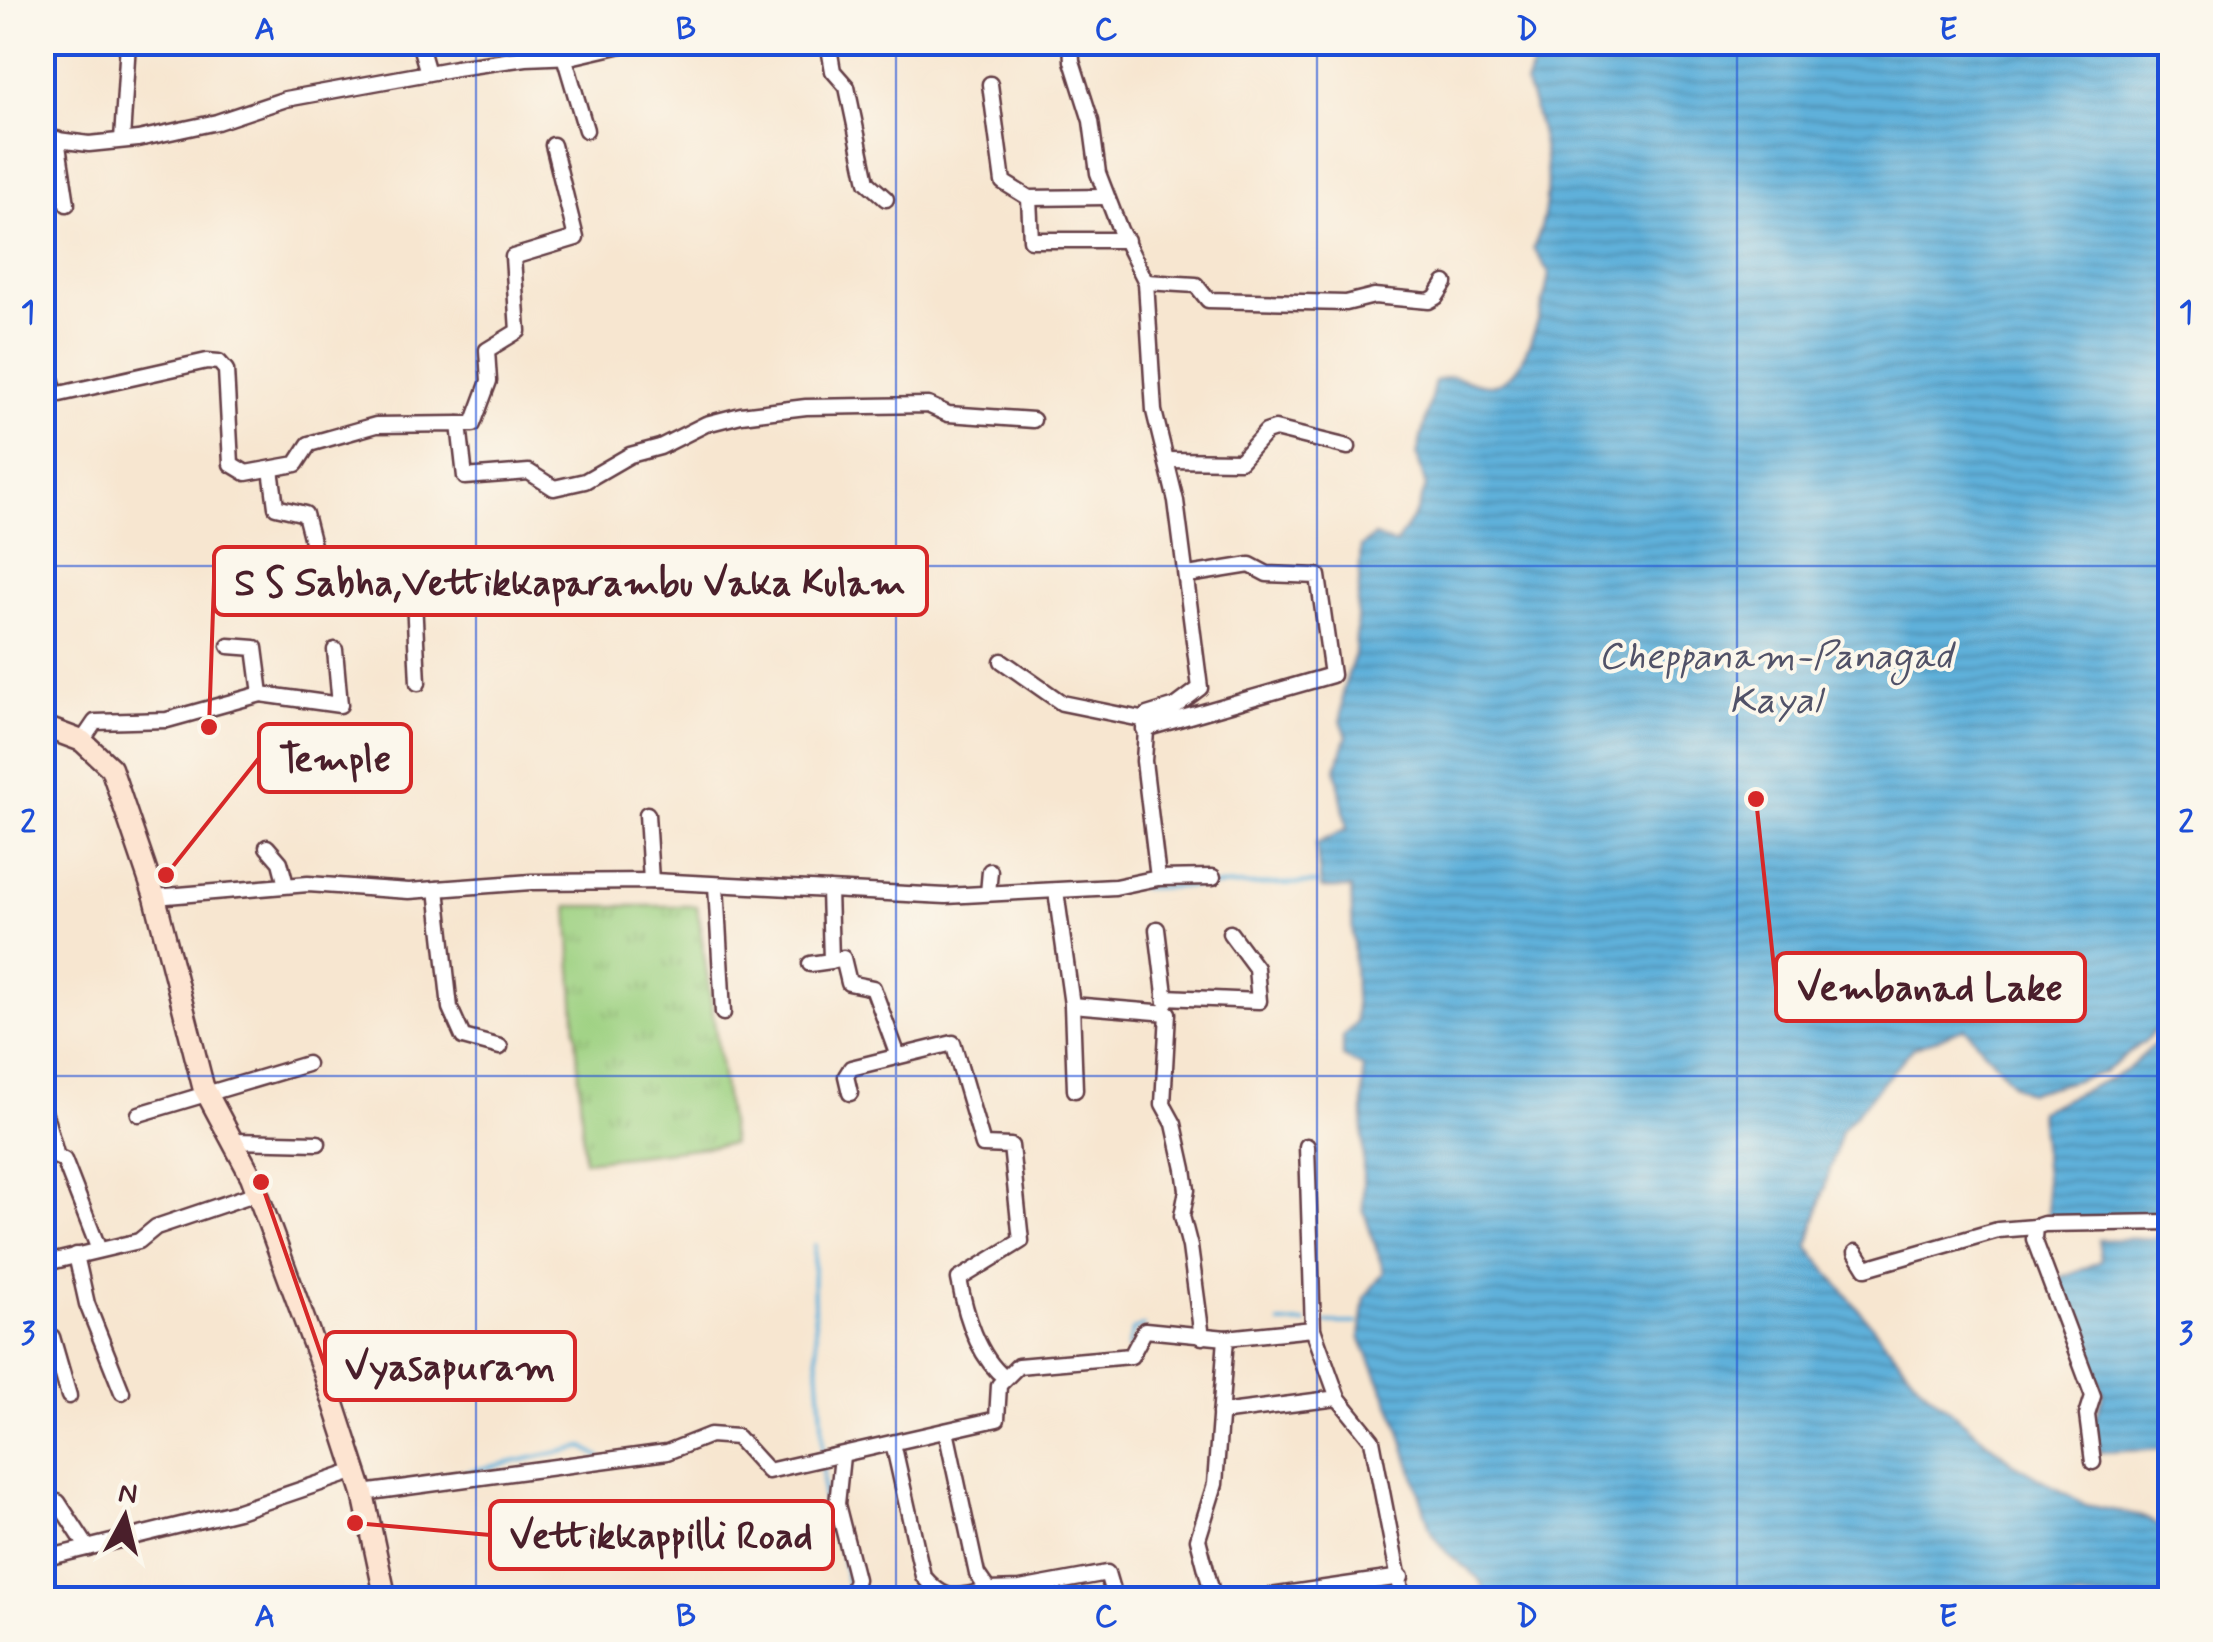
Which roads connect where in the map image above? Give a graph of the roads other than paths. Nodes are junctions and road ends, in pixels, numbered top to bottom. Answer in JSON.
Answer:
{"nodes":[{"id":1,"x":128,"y":42,"type":"edge"},
{"id":2,"x":419,"y":42,"type":"edge"},
{"id":3,"x":635,"y":42,"type":"edge"},
{"id":4,"x":828,"y":42,"type":"edge"},
{"id":5,"x":1071,"y":42,"type":"edge"},
{"id":6,"x":570,"y":51,"type":"edge"},
{"id":7,"x":428,"y":73,"type":"junction"},
{"id":8,"x":990,"y":84,"type":"dead end"},
{"id":9,"x":586,"y":130,"type":"dead end"},
{"id":10,"x":50,"y":139,"type":"edge"},
{"id":11,"x":122,"y":140,"type":"junction"},
{"id":12,"x":553,"y":145,"type":"dead end"},
{"id":13,"x":1105,"y":196,"type":"junction"},
{"id":14,"x":1029,"y":198,"type":"junction"},
{"id":15,"x":886,"y":199,"type":"dead end"},
{"id":16,"x":67,"y":204,"type":"dead end"},
{"id":17,"x":1127,"y":240,"type":"junction"},
{"id":18,"x":1146,"y":282,"type":"junction"},
{"id":19,"x":1445,"y":283,"type":"dead end"},
{"id":20,"x":42,"y":340,"type":"edge"},
{"id":21,"x":49,"y":396,"type":"edge"},
{"id":22,"x":1033,"y":420,"type":"dead end"},
{"id":23,"x":458,"y":424,"type":"junction"},
{"id":24,"x":1348,"y":447,"type":"dead end"},
{"id":25,"x":1167,"y":460,"type":"junction"},
{"id":26,"x":271,"y":468,"type":"junction"},
{"id":27,"x":1188,"y":574,"type":"junction"},
{"id":28,"x":229,"y":646,"type":"dead end"},
{"id":29,"x":334,"y":650,"type":"dead end"},
{"id":30,"x":1002,"y":661,"type":"dead end"},
{"id":31,"x":418,"y":683,"type":"dead end"},
{"id":32,"x":261,"y":694,"type":"junction"},
{"id":33,"x":1145,"y":724,"type":"junction"},
{"id":34,"x":42,"y":726,"type":"edge"},
{"id":35,"x":82,"y":740,"type":"junction"},
{"id":36,"x":647,"y":814,"type":"dead end"},
{"id":37,"x":267,"y":848,"type":"dead end"},
{"id":38,"x":990,"y":871,"type":"dead end"},
{"id":39,"x":1212,"y":876,"type":"dead end"},
{"id":40,"x":1158,"y":878,"type":"junction"},
{"id":41,"x":651,"y":880,"type":"junction"},
{"id":42,"x":716,"y":884,"type":"junction"},
{"id":43,"x":286,"y":885,"type":"junction"},
{"id":44,"x":438,"y":889,"type":"junction"},
{"id":45,"x":829,"y":890,"type":"junction"},
{"id":46,"x":1056,"y":891,"type":"junction"},
{"id":47,"x":988,"y":893,"type":"junction"},
{"id":48,"x":155,"y":896,"type":"junction"},
{"id":49,"x":1157,"y":929,"type":"dead end"},
{"id":50,"x":1230,"y":933,"type":"dead end"},
{"id":51,"x":831,"y":961,"type":"junction"},
{"id":52,"x":810,"y":964,"type":"dead end"},
{"id":53,"x":1072,"y":1005,"type":"junction"},
{"id":54,"x":1167,"y":1005,"type":"junction"},
{"id":55,"x":723,"y":1012,"type":"dead end"},
{"id":56,"x":500,"y":1047,"type":"dead end"},
{"id":57,"x":898,"y":1056,"type":"junction"},
{"id":58,"x":307,"y":1064,"type":"dead end"},
{"id":59,"x":1075,"y":1090,"type":"dead end"},
{"id":60,"x":210,"y":1093,"type":"junction"},
{"id":61,"x":850,"y":1093,"type":"dead end"},
{"id":62,"x":42,"y":1104,"type":"edge"},
{"id":63,"x":139,"y":1114,"type":"dead end"},
{"id":64,"x":234,"y":1142,"type":"junction"},
{"id":65,"x":318,"y":1144,"type":"dead end"},
{"id":66,"x":1307,"y":1146,"type":"dead end"},
{"id":67,"x":257,"y":1193,"type":"junction"},
{"id":68,"x":2170,"y":1222,"type":"edge"},
{"id":69,"x":2035,"y":1227,"type":"junction"},
{"id":70,"x":99,"y":1250,"type":"junction"},
{"id":71,"x":1856,"y":1252,"type":"dead end"},
{"id":72,"x":76,"y":1256,"type":"junction"},
{"id":73,"x":42,"y":1264,"type":"edge"},
{"id":74,"x":1313,"y":1329,"type":"junction"},
{"id":75,"x":42,"y":1331,"type":"edge"},
{"id":76,"x":1202,"y":1336,"type":"junction"},
{"id":77,"x":1226,"y":1338,"type":"junction"},
{"id":78,"x":1006,"y":1378,"type":"junction"},
{"id":79,"x":122,"y":1392,"type":"dead end"},
{"id":80,"x":69,"y":1396,"type":"dead end"},
{"id":81,"x":1338,"y":1398,"type":"junction"},
{"id":82,"x":1220,"y":1413,"type":"junction"},
{"id":83,"x":946,"y":1431,"type":"junction"},
{"id":84,"x":893,"y":1442,"type":"junction"},
{"id":85,"x":842,"y":1456,"type":"junction"},
{"id":86,"x":2094,"y":1462,"type":"dead end"},
{"id":87,"x":356,"y":1471,"type":"junction"},
{"id":88,"x":363,"y":1493,"type":"junction"},
{"id":89,"x":58,"y":1502,"type":"dead end"},
{"id":90,"x":88,"y":1548,"type":"junction"},
{"id":91,"x":42,"y":1559,"type":"edge"},
{"id":92,"x":1401,"y":1577,"type":"junction"},
{"id":93,"x":988,"y":1590,"type":"junction"},
{"id":94,"x":386,"y":1600,"type":"edge"},
{"id":95,"x":850,"y":1600,"type":"edge"},
{"id":96,"x":1115,"y":1600,"type":"edge"},
{"id":97,"x":1214,"y":1600,"type":"edge"},
{"id":98,"x":1242,"y":1600,"type":"edge"},
{"id":99,"x":1403,"y":1600,"type":"edge"}],
"edges":[{"from":1,"to":11,"type":"street"},
{"from":2,"to":7,"type":"street"},
{"from":3,"to":6,"type":"street"},
{"from":4,"to":15,"type":"street"},
{"from":5,"to":13,"type":"street"},
{"from":6,"to":7,"type":"street"},
{"from":6,"to":9,"type":"street"},
{"from":7,"to":11,"type":"street"},
{"from":8,"to":14,"type":"street"},
{"from":10,"to":11,"type":"street"},
{"from":10,"to":16,"type":"street"},
{"from":12,"to":23,"type":"street"},
{"from":13,"to":14,"type":"street"},
{"from":13,"to":17,"type":"street"},
{"from":14,"to":17,"type":"street"},
{"from":17,"to":18,"type":"street"},
{"from":18,"to":19,"type":"street"},
{"from":18,"to":25,"type":"street"},
{"from":20,"to":21,"type":"street"},
{"from":21,"to":26,"type":"street"},
{"from":22,"to":23,"type":"street"},
{"from":23,"to":26,"type":"street"},
{"from":24,"to":25,"type":"street"},
{"from":25,"to":27,"type":"street"},
{"from":26,"to":31,"type":"street"},
{"from":27,"to":33,"type":"street"},
{"from":27,"to":33,"type":"street"},
{"from":28,"to":32,"type":"street"},
{"from":29,"to":32,"type":"street"},
{"from":30,"to":33,"type":"street"},
{"from":32,"to":35,"type":"street"},
{"from":33,"to":40,"type":"street"},
{"from":34,"to":35,"type":"main road"},
{"from":35,"to":48,"type":"main road"},
{"from":36,"to":41,"type":"street"},
{"from":37,"to":43,"type":"street"},
{"from":38,"to":47,"type":"street"},
{"from":39,"to":40,"type":"street"},
{"from":40,"to":46,"type":"street"},
{"from":41,"to":42,"type":"street"},
{"from":41,"to":44,"type":"street"},
{"from":42,"to":45,"type":"street"},
{"from":42,"to":55,"type":"street"},
{"from":43,"to":44,"type":"street"},
{"from":43,"to":48,"type":"street"},
{"from":44,"to":56,"type":"street"},
{"from":45,"to":47,"type":"street"},
{"from":45,"to":51,"type":"street"},
{"from":46,"to":47,"type":"street"},
{"from":46,"to":53,"type":"street"},
{"from":48,"to":60,"type":"main road"},
{"from":49,"to":54,"type":"street"},
{"from":50,"to":54,"type":"street"},
{"from":51,"to":52,"type":"street"},
{"from":51,"to":57,"type":"street"},
{"from":53,"to":54,"type":"street"},
{"from":53,"to":59,"type":"street"},
{"from":54,"to":76,"type":"street"},
{"from":57,"to":61,"type":"street"},
{"from":57,"to":78,"type":"street"},
{"from":58,"to":60,"type":"street"},
{"from":60,"to":63,"type":"street"},
{"from":60,"to":64,"type":"main road"},
{"from":62,"to":70,"type":"street"},
{"from":64,"to":65,"type":"street"},
{"from":64,"to":67,"type":"main road"},
{"from":66,"to":74,"type":"street"},
{"from":67,"to":70,"type":"street"},
{"from":67,"to":87,"type":"main road"},
{"from":68,"to":69,"type":"street"},
{"from":69,"to":71,"type":"street"},
{"from":69,"to":86,"type":"street"},
{"from":70,"to":72,"type":"street"},
{"from":72,"to":73,"type":"street"},
{"from":72,"to":79,"type":"street"},
{"from":74,"to":77,"type":"street"},
{"from":74,"to":81,"type":"street"},
{"from":75,"to":80,"type":"street"},
{"from":76,"to":77,"type":"street"},
{"from":76,"to":78,"type":"street"},
{"from":77,"to":82,"type":"street"},
{"from":78,"to":83,"type":"street"},
{"from":81,"to":82,"type":"street"},
{"from":81,"to":92,"type":"street"},
{"from":82,"to":97,"type":"street"},
{"from":83,"to":84,"type":"street"},
{"from":83,"to":93,"type":"street"},
{"from":84,"to":85,"type":"street"},
{"from":84,"to":93,"type":"street"},
{"from":85,"to":88,"type":"street"},
{"from":85,"to":95,"type":"street"},
{"from":87,"to":88,"type":"main road"},
{"from":87,"to":90,"type":"street"},
{"from":88,"to":94,"type":"main road"},
{"from":89,"to":90,"type":"street"},
{"from":90,"to":91,"type":"street"},
{"from":92,"to":98,"type":"street"},
{"from":92,"to":99,"type":"street"},
{"from":93,"to":96,"type":"street"}]}
